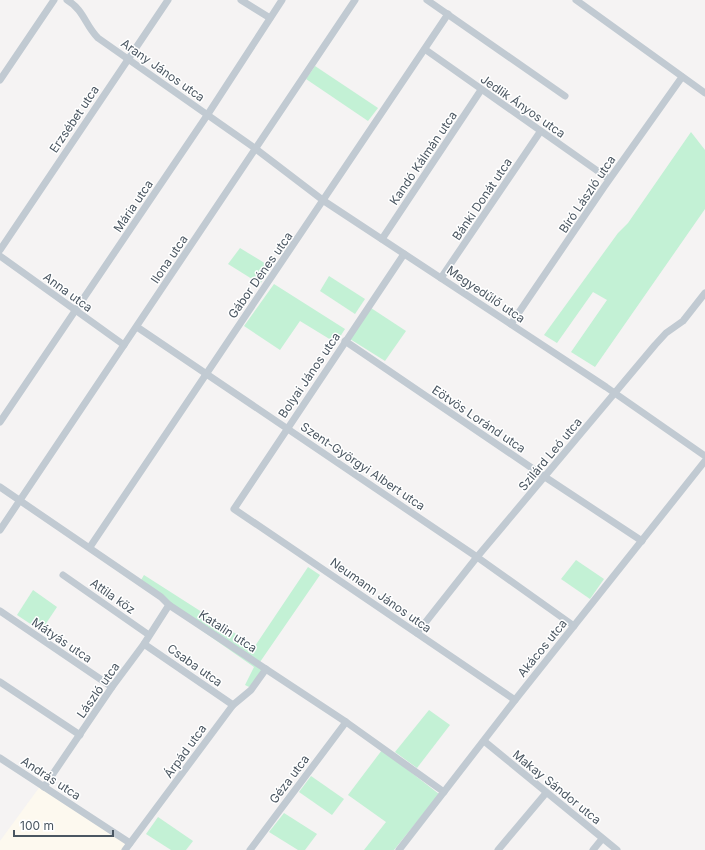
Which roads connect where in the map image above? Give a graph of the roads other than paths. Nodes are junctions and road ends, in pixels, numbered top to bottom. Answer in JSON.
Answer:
{"nodes":[{"id":1,"x":54,"y":0,"type":"edge"},
{"id":2,"x":67,"y":0,"type":"edge"},
{"id":3,"x":168,"y":0,"type":"edge"},
{"id":4,"x":241,"y":0,"type":"edge"},
{"id":5,"x":282,"y":0,"type":"edge"},
{"id":6,"x":355,"y":0,"type":"edge"},
{"id":7,"x":427,"y":0,"type":"edge"},
{"id":8,"x":576,"y":0,"type":"edge"},
{"id":9,"x":448,"y":14,"type":"junction"},
{"id":10,"x":270,"y":18,"type":"junction"},
{"id":11,"x":426,"y":50,"type":"junction"},
{"id":12,"x":128,"y":58,"type":"junction"},
{"id":13,"x":682,"y":77,"type":"junction"},
{"id":14,"x":0,"y":80,"type":"edge"},
{"id":15,"x":481,"y":90,"type":"junction"},
{"id":16,"x":705,"y":93,"type":"edge"},
{"id":17,"x":564,"y":96,"type":"dead end"},
{"id":18,"x":208,"y":114,"type":"junction"},
{"id":19,"x":540,"y":132,"type":"junction"},
{"id":20,"x":256,"y":149,"type":"junction"},
{"id":21,"x":609,"y":179,"type":"junction"},
{"id":22,"x":324,"y":201,"type":"junction"},
{"id":23,"x":382,"y":239,"type":"junction"},
{"id":24,"x":0,"y":250,"type":"edge"},
{"id":25,"x":404,"y":254,"type":"junction"},
{"id":26,"x":0,"y":256,"type":"edge"},
{"id":27,"x":441,"y":278,"type":"junction"},
{"id":28,"x":705,"y":293,"type":"edge"},
{"id":29,"x":75,"y":311,"type":"junction"},
{"id":30,"x":511,"y":324,"type":"junction"},
{"id":31,"x":137,"y":327,"type":"junction"},
{"id":32,"x":345,"y":342,"type":"junction"},
{"id":33,"x":124,"y":345,"type":"junction"},
{"id":34,"x":206,"y":372,"type":"junction"},
{"id":35,"x":614,"y":393,"type":"junction"},
{"id":36,"x":0,"y":422,"type":"edge"},
{"id":37,"x":287,"y":427,"type":"junction"},
{"id":38,"x":705,"y":456,"type":"edge"},
{"id":39,"x":705,"y":462,"type":"edge"},
{"id":40,"x":545,"y":477,"type":"junction"},
{"id":41,"x":0,"y":487,"type":"edge"},
{"id":42,"x":20,"y":500,"type":"junction"},
{"id":43,"x":234,"y":509,"type":"joint"},
{"id":44,"x":0,"y":530,"type":"edge"},
{"id":45,"x":642,"y":541,"type":"junction"},
{"id":46,"x":90,"y":547,"type":"junction"},
{"id":47,"x":478,"y":557,"type":"junction"},
{"id":48,"x":63,"y":575,"type":"dead end"},
{"id":49,"x":169,"y":605,"type":"junction"},
{"id":50,"x":0,"y":611,"type":"edge"},
{"id":51,"x":574,"y":626,"type":"junction"},
{"id":52,"x":417,"y":633,"type":"junction"},
{"id":53,"x":150,"y":635,"type":"junction"},
{"id":54,"x":144,"y":644,"type":"junction"},
{"id":55,"x":266,"y":669,"type":"junction"},
{"id":56,"x":0,"y":682,"type":"edge"},
{"id":57,"x":112,"y":687,"type":"junction"},
{"id":58,"x":515,"y":700,"type":"junction"},
{"id":59,"x":233,"y":705,"type":"junction"},
{"id":60,"x":346,"y":722,"type":"junction"},
{"id":61,"x":80,"y":735,"type":"junction"},
{"id":62,"x":484,"y":741,"type":"junction"},
{"id":63,"x":0,"y":758,"type":"edge"},
{"id":64,"x":44,"y":787,"type":"junction"},
{"id":65,"x":444,"y":792,"type":"junction"},
{"id":66,"x":546,"y":793,"type":"junction"},
{"id":67,"x":602,"y":839,"type":"junction"},
{"id":68,"x":130,"y":843,"type":"junction"},
{"id":69,"x":125,"y":850,"type":"edge"},
{"id":70,"x":250,"y":850,"type":"edge"},
{"id":71,"x":399,"y":850,"type":"edge"},
{"id":72,"x":498,"y":850,"type":"edge"},
{"id":73,"x":593,"y":850,"type":"edge"},
{"id":74,"x":617,"y":850,"type":"edge"}],
"edges":[{"from":1,"to":14,"type":"street"},
{"from":2,"to":12,"type":"street","name":"Arany János utca"},
{"from":3,"to":12,"type":"street","name":"Erzsébet utca"},
{"from":4,"to":10,"type":"street"},
{"from":5,"to":10,"type":"street","name":"Mária utca"},
{"from":6,"to":20,"type":"street","name":"Ilona utca"},
{"from":7,"to":9,"type":"street"},
{"from":8,"to":13,"type":"street"},
{"from":9,"to":11,"type":"street","name":"Gábor Dénes utca"},
{"from":9,"to":17,"type":"street"},
{"from":10,"to":18,"type":"street","name":"Mária utca"},
{"from":11,"to":15,"type":"street","name":"Jedlik Ányos utca"},
{"from":11,"to":22,"type":"street","name":"Gábor Dénes utca"},
{"from":12,"to":18,"type":"street","name":"Arany János utca"},
{"from":12,"to":24,"type":"street","name":"Erzsébet utca"},
{"from":13,"to":16,"type":"street"},
{"from":13,"to":21,"type":"street","name":"Bíró László utca"},
{"from":15,"to":19,"type":"street","name":"Jedlik Ányos utca"},
{"from":15,"to":23,"type":"street","name":"Kandó Kálmán utca"},
{"from":18,"to":20,"type":"street","name":"Arany János utca"},
{"from":18,"to":29,"type":"street","name":"Mária utca"},
{"from":19,"to":21,"type":"street","name":"Jedlik Ányos utca"},
{"from":19,"to":27,"type":"street","name":"Bánki Donát utca"},
{"from":20,"to":22,"type":"street","name":"Megyedűlő utca"},
{"from":20,"to":31,"type":"street","name":"Ilona utca"},
{"from":21,"to":30,"type":"street","name":"Bíró László utca"},
{"from":22,"to":23,"type":"street","name":"Megyedűlő utca"},
{"from":22,"to":34,"type":"street","name":"Gábor Dénes utca"},
{"from":23,"to":25,"type":"street","name":"Megyedűlő utca"},
{"from":25,"to":27,"type":"street","name":"Megyedűlő utca"},
{"from":25,"to":32,"type":"street","name":"Bolyai János utca"},
{"from":26,"to":29,"type":"street","name":"Anna utca"},
{"from":27,"to":30,"type":"street","name":"Megyedűlő utca"},
{"from":28,"to":35,"type":"street","name":"Szilárd Leó utca"},
{"from":29,"to":33,"type":"street","name":"Anna utca"},
{"from":29,"to":36,"type":"street","name":"Mária utca"},
{"from":30,"to":35,"type":"street","name":"Megyedűlő utca"},
{"from":31,"to":33,"type":"street","name":"Ilona utca"},
{"from":31,"to":34,"type":"street","name":"Szent-Györgyi Albert utca"},
{"from":32,"to":37,"type":"street","name":"Bolyai János utca"},
{"from":32,"to":40,"type":"street","name":"Eötvös Loránd utca"},
{"from":33,"to":42,"type":"street","name":"Ilona utca"},
{"from":34,"to":37,"type":"street","name":"Szent-Györgyi Albert utca"},
{"from":34,"to":46,"type":"street","name":"Gábor Dénes utca"},
{"from":35,"to":38,"type":"street","name":"Megyedűlő utca"},
{"from":35,"to":40,"type":"street","name":"Szilárd Leó utca"},
{"from":37,"to":43,"type":"street","name":"Bolyai János utca"},
{"from":37,"to":47,"type":"street","name":"Szent-Györgyi Albert utca"},
{"from":39,"to":45,"type":"street","name":"Akácos utca"},
{"from":40,"to":45,"type":"street","name":"Eötvös Loránd utca"},
{"from":40,"to":47,"type":"street","name":"Szilárd Leó utca"},
{"from":41,"to":42,"type":"street","name":"Katalin utca"},
{"from":42,"to":44,"type":"street","name":"Ilona utca"},
{"from":42,"to":46,"type":"street","name":"Katalin utca"},
{"from":43,"to":52,"type":"street","name":"Neumann János utca"},
{"from":45,"to":51,"type":"street","name":"Akácos utca"},
{"from":46,"to":49,"type":"street","name":"Katalin utca"},
{"from":47,"to":51,"type":"street","name":"Szent-Györgyi Albert utca"},
{"from":47,"to":52,"type":"street","name":"Szilárd Leó utca"},
{"from":48,"to":53,"type":"street","name":"Attila köz"},
{"from":49,"to":53,"type":"street","name":"László utca"},
{"from":49,"to":55,"type":"street","name":"Katalin utca"},
{"from":50,"to":57,"type":"street","name":"Mátyás utca"},
{"from":51,"to":58,"type":"street","name":"Akácos utca"},
{"from":52,"to":58,"type":"street","name":"Neumann János utca"},
{"from":53,"to":54,"type":"street","name":"László utca"},
{"from":54,"to":57,"type":"street","name":"László utca"},
{"from":54,"to":59,"type":"street","name":"Csaba utca"},
{"from":55,"to":59,"type":"street","name":"Árpád utca"},
{"from":55,"to":60,"type":"street","name":"Katalin utca"},
{"from":56,"to":61,"type":"street"},
{"from":57,"to":61,"type":"street","name":"László utca"},
{"from":58,"to":62,"type":"street","name":"Akácos utca"},
{"from":59,"to":68,"type":"street","name":"Árpád utca"},
{"from":60,"to":65,"type":"street","name":"Katalin utca"},
{"from":60,"to":70,"type":"street","name":"Géza utca"},
{"from":61,"to":64,"type":"street","name":"László utca"},
{"from":62,"to":65,"type":"street","name":"Akácos utca"},
{"from":62,"to":66,"type":"street","name":"Makay Sándor utca"},
{"from":63,"to":64,"type":"street","name":"András utca"},
{"from":64,"to":68,"type":"street","name":"András utca"},
{"from":65,"to":71,"type":"street","name":"Akácos utca"},
{"from":66,"to":67,"type":"street","name":"Makay Sándor utca"},
{"from":66,"to":72,"type":"street"},
{"from":67,"to":73,"type":"street"},
{"from":67,"to":74,"type":"street","name":"Makay Sándor utca"},
{"from":68,"to":69,"type":"street","name":"Árpád utca"}]}
